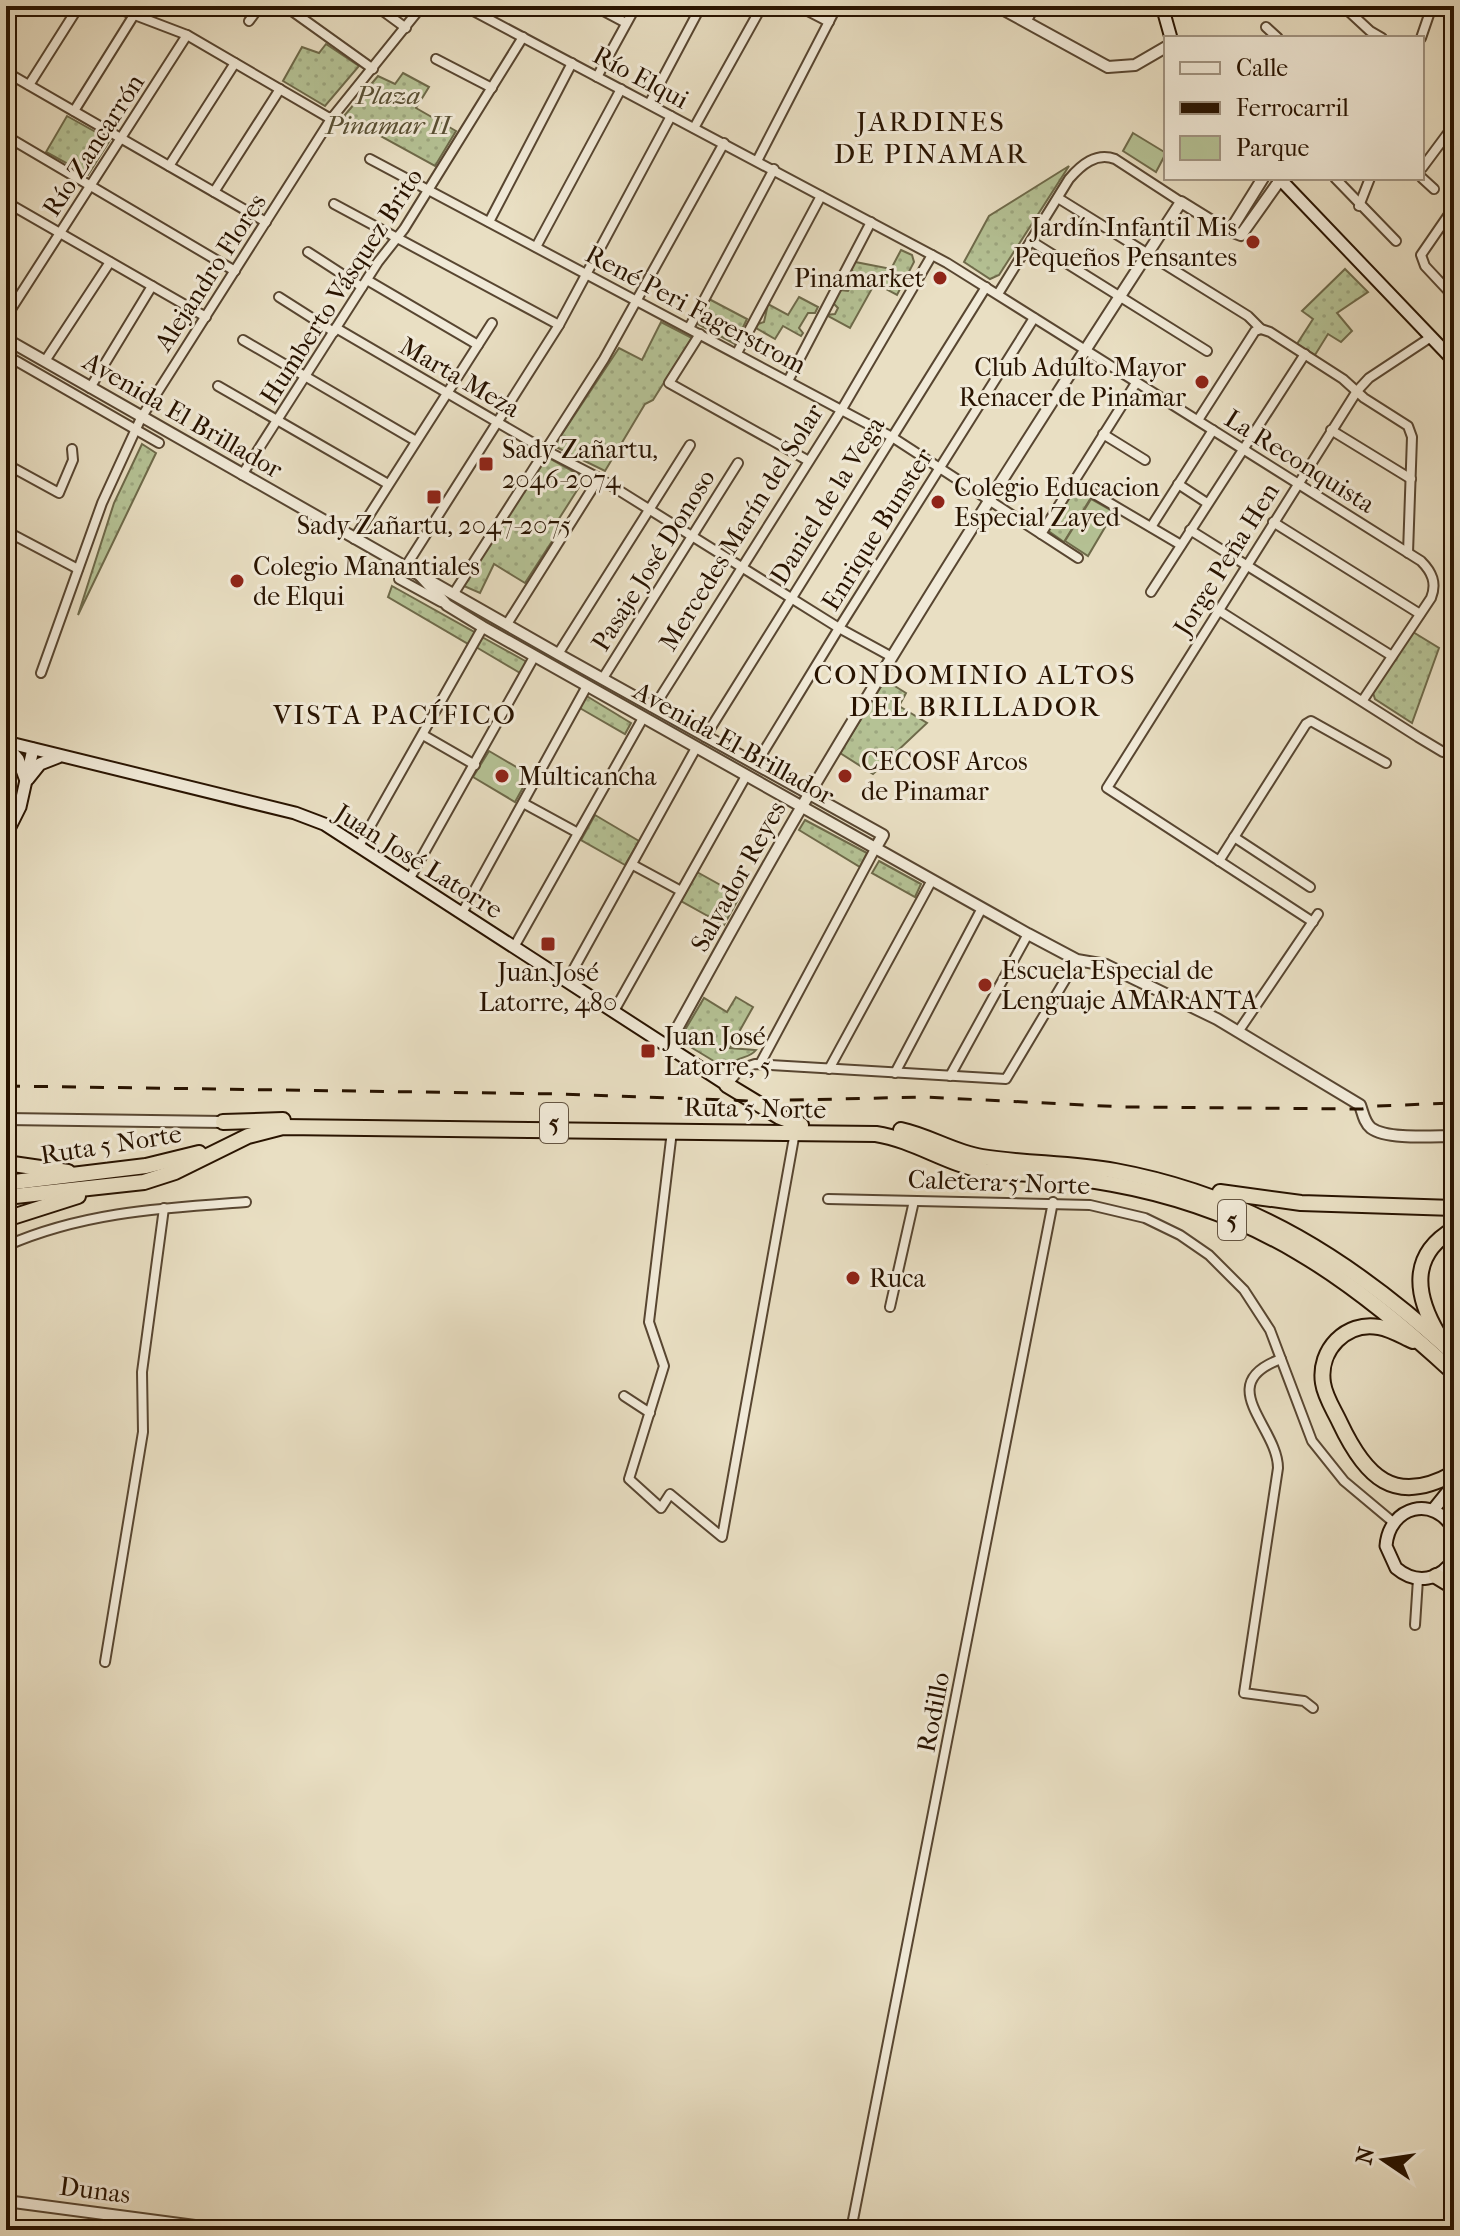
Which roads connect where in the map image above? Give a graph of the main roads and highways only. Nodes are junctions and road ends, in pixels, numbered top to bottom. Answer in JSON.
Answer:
{"nodes":[{"id":1,"x":1162,"y":6,"type":"edge"},
{"id":2,"x":1170,"y":36,"type":"edge"},
{"id":3,"x":1280,"y":180,"type":"edge"},
{"id":4,"x":1454,"y":361,"type":"edge"},
{"id":5,"x":6,"y":744,"type":"edge"},
{"id":6,"x":33,"y":749,"type":"junction"},
{"id":7,"x":64,"y":756,"type":"junction"},
{"id":8,"x":26,"y":783,"type":"junction"},
{"id":9,"x":6,"y":835,"type":"edge"},
{"id":10,"x":727,"y":1085,"type":"joint"},
{"id":11,"x":751,"y":1101,"type":"junction"},
{"id":12,"x":283,"y":1120,"type":"junction"},
{"id":13,"x":223,"y":1122,"type":"road end"},
{"id":14,"x":749,"y":1125,"type":"junction"},
{"id":15,"x":798,"y":1129,"type":"junction"},
{"id":16,"x":6,"y":1163,"type":"edge"},
{"id":17,"x":88,"y":1175,"type":"junction"},
{"id":18,"x":1160,"y":1181,"type":"junction"},
{"id":19,"x":6,"y":1183,"type":"edge"},
{"id":20,"x":116,"y":1185,"type":"junction"},
{"id":21,"x":6,"y":1197,"type":"edge"},
{"id":22,"x":1454,"y":1208,"type":"edge"},
{"id":23,"x":6,"y":1219,"type":"edge"},
{"id":24,"x":1454,"y":1229,"type":"edge"},
{"id":25,"x":1428,"y":1349,"type":"junction"},
{"id":26,"x":1450,"y":1351,"type":"edge"},
{"id":27,"x":1454,"y":1373,"type":"edge"},
{"id":28,"x":1454,"y":1473,"type":"edge"},
{"id":29,"x":1454,"y":1484,"type":"edge"},
{"id":30,"x":1433,"y":1510,"type":"junction"},
{"id":31,"x":1452,"y":1522,"type":"edge"},
{"id":32,"x":1454,"y":1558,"type":"edge"},
{"id":33,"x":1436,"y":1576,"type":"junction"},
{"id":34,"x":1454,"y":1587,"type":"edge"}],
"edges":[{"from":1,"to":2,"type":"main road"},
{"from":3,"to":4,"type":"main road"},
{"from":5,"to":6,"type":"main road","name":"Juan José Latorre"},
{"from":5,"to":8,"type":"main road"},
{"from":6,"to":7,"type":"main road","name":"Juan José Latorre"},
{"from":6,"to":8,"type":"main road"},
{"from":7,"to":8,"type":"main road"},
{"from":7,"to":10,"type":"main road","name":"Juan José Latorre"},
{"from":8,"to":9,"type":"main road"},
{"from":10,"to":11,"type":"highway"},
{"from":11,"to":14,"type":"highway"},
{"from":11,"to":15,"type":"highway"},
{"from":12,"to":13,"type":"highway"},
{"from":12,"to":14,"type":"highway","name":"Ruta 5 Norte","number":"5"},
{"from":12,"to":17,"type":"highway","name":"Ruta 5 Norte","number":"5"},
{"from":14,"to":15,"type":"highway","name":"Ruta 5 Norte","number":"5"},
{"from":15,"to":18,"type":"highway","name":"Ruta 5 Norte","number":"5"},
{"from":15,"to":20,"type":"highway","name":"Ruta 5 Norte","number":"5"},
{"from":15,"to":25,"type":"highway","name":"Ruta 5 Norte","number":"5"},
{"from":16,"to":17,"type":"highway"},
{"from":17,"to":19,"type":"highway","name":"Ruta 5 Norte","number":"5"},
{"from":18,"to":22,"type":"highway"},
{"from":18,"to":26,"type":"highway","name":"Ruta 5 Norte","number":"5"},
{"from":20,"to":21,"type":"highway","name":"Ruta 5 Norte","number":"5"},
{"from":20,"to":23,"type":"highway"},
{"from":24,"to":26,"type":"highway"},
{"from":25,"to":27,"type":"highway","name":"Ruta 5 Norte","number":"5"},
{"from":25,"to":28,"type":"highway"},
{"from":29,"to":30,"type":"main road"},
{"from":30,"to":31,"type":"main road"},
{"from":30,"to":33,"type":"main road"},
{"from":32,"to":33,"type":"main road"},
{"from":33,"to":34,"type":"highway"}]}
